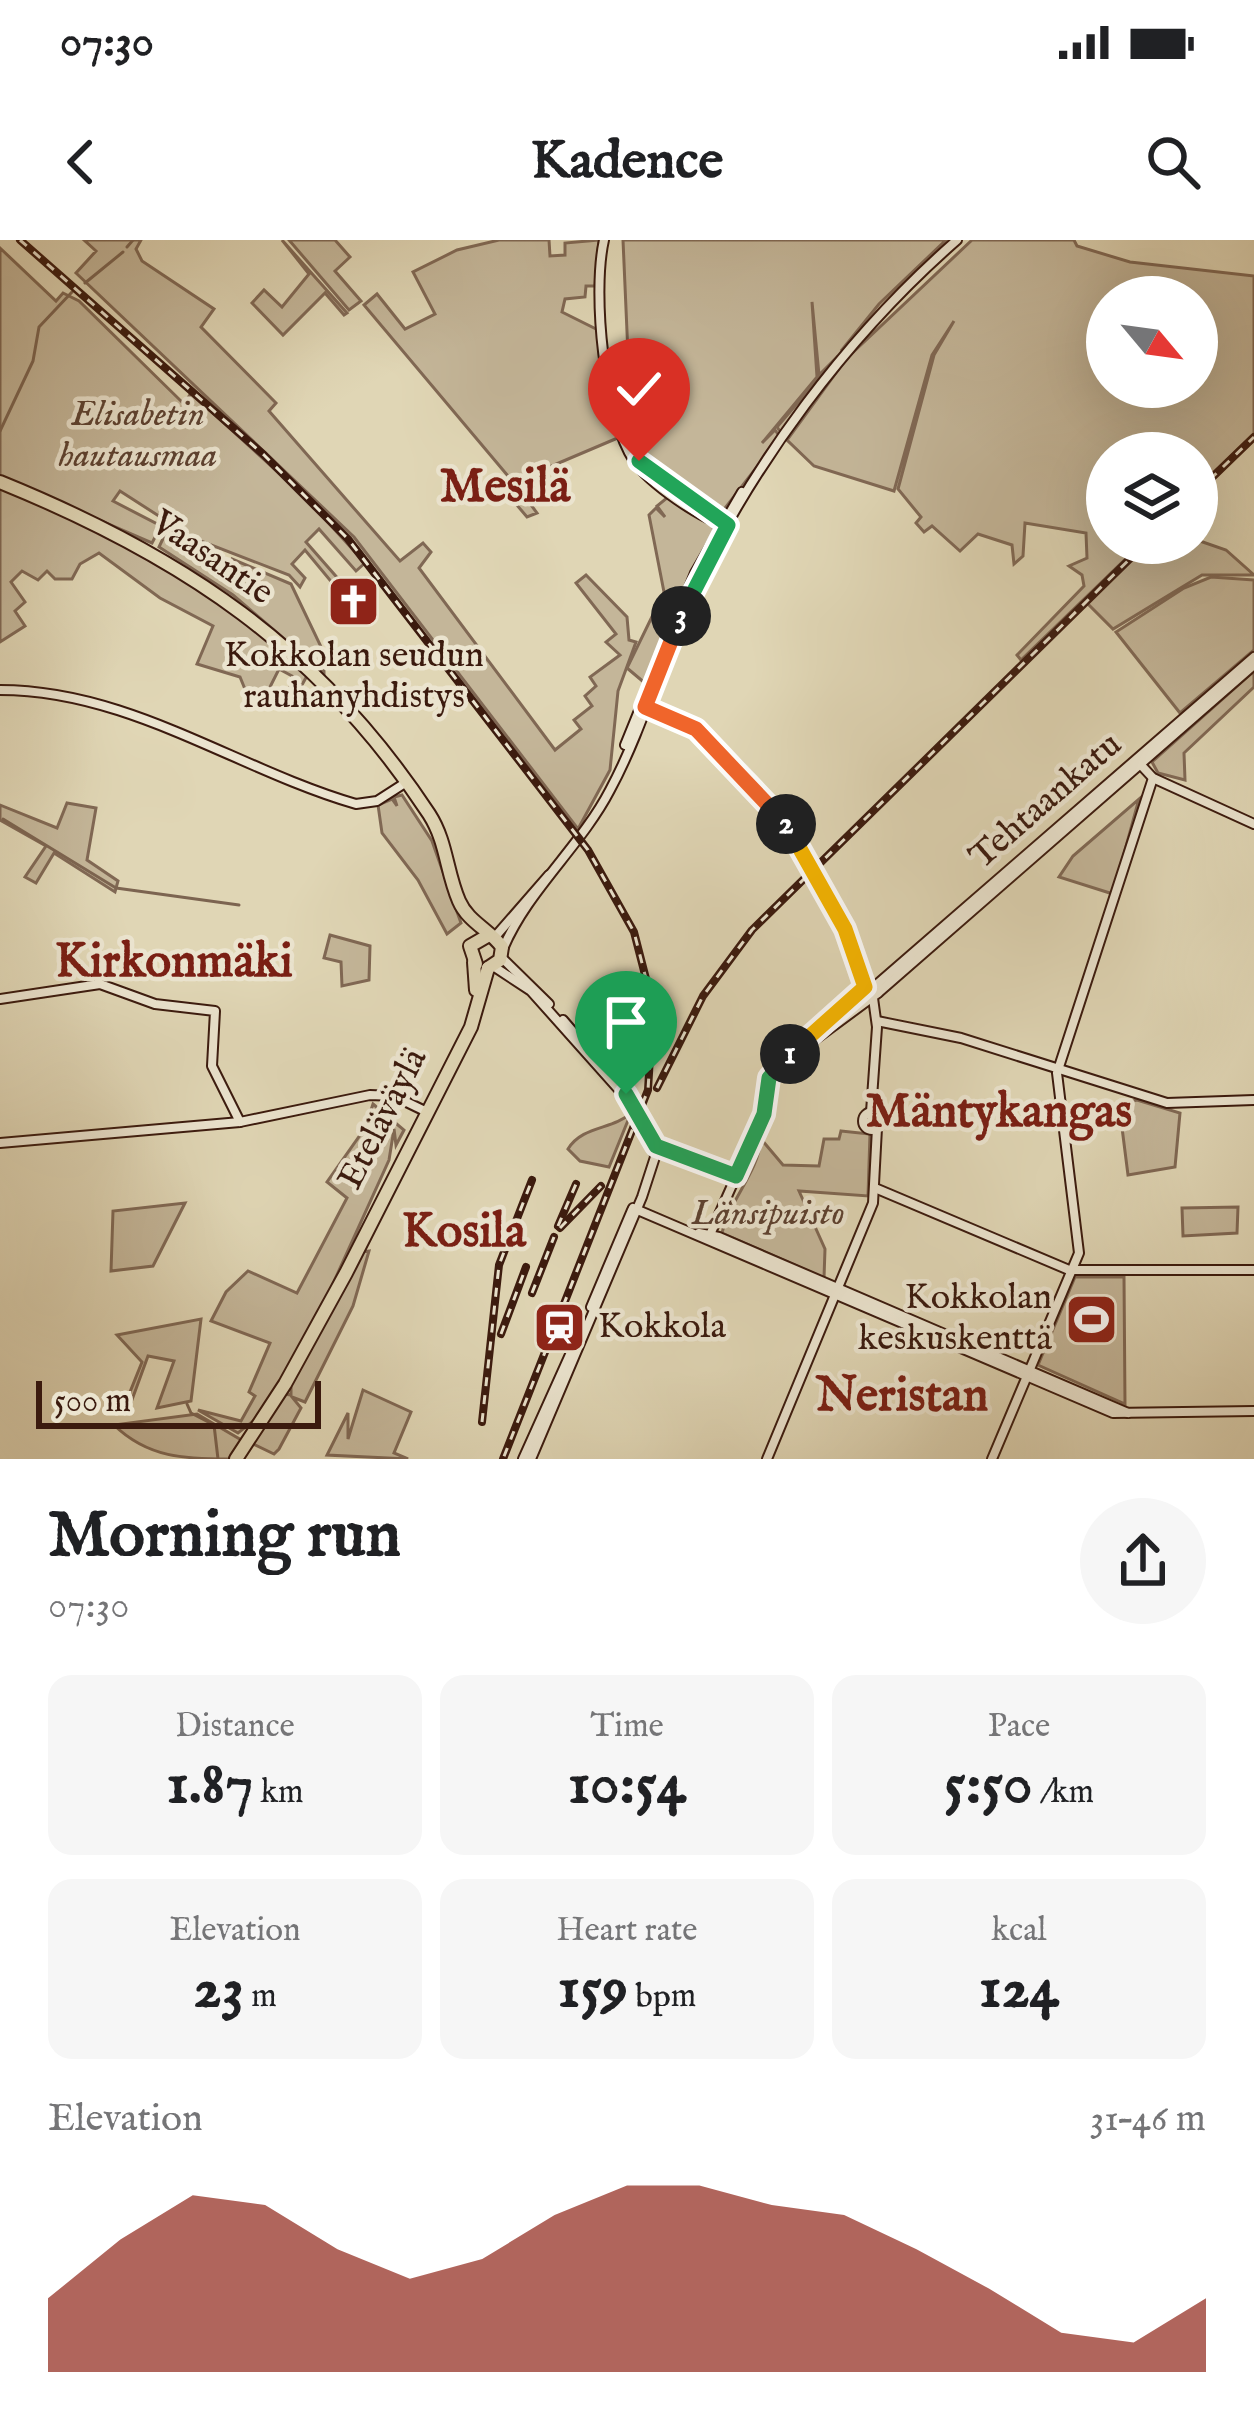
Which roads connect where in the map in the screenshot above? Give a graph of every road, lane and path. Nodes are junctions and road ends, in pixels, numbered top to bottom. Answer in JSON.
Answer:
{"nodes":[{"id":1,"x":604,"y":240,"type":"edge"},
{"id":2,"x":961,"y":240,"type":"edge"},
{"id":3,"x":0,"y":482,"type":"edge"},
{"id":4,"x":724,"y":523,"type":"junction"},
{"id":5,"x":1254,"y":661,"type":"edge"},
{"id":6,"x":0,"y":690,"type":"edge"},
{"id":7,"x":642,"y":709,"type":"junction"},
{"id":8,"x":1138,"y":761,"type":"junction"},
{"id":9,"x":1154,"y":778,"type":"junction"},
{"id":10,"x":404,"y":784,"type":"junction"},
{"id":11,"x":1254,"y":824,"type":"edge"},
{"id":12,"x":571,"y":852,"type":"junction"},
{"id":13,"x":508,"y":923,"type":"junction"},
{"id":14,"x":487,"y":944,"type":"junction"},
{"id":15,"x":474,"y":968,"type":"junction"},
{"id":16,"x":870,"y":991,"type":"junction"},
{"id":17,"x":0,"y":999,"type":"edge"},
{"id":18,"x":877,"y":1022,"type":"junction"},
{"id":19,"x":1058,"y":1068,"type":"junction"},
{"id":20,"x":1254,"y":1100,"type":"edge"},
{"id":21,"x":422,"y":1109,"type":"junction"},
{"id":22,"x":240,"y":1122,"type":"junction"},
{"id":23,"x":0,"y":1143,"type":"edge"},
{"id":24,"x":656,"y":1146,"type":"junction"},
{"id":25,"x":736,"y":1176,"type":"junction"},
{"id":26,"x":875,"y":1188,"type":"junction"},
{"id":27,"x":635,"y":1209,"type":"junction"},
{"id":28,"x":709,"y":1238,"type":"junction"},
{"id":29,"x":1072,"y":1270,"type":"junction"},
{"id":30,"x":1254,"y":1270,"type":"edge"},
{"id":31,"x":836,"y":1292,"type":"junction"},
{"id":32,"x":1028,"y":1374,"type":"junction"},
{"id":33,"x":1254,"y":1412,"type":"edge"},
{"id":34,"x":236,"y":1459,"type":"edge"},
{"id":35,"x":527,"y":1459,"type":"edge"},
{"id":36,"x":767,"y":1459,"type":"edge"},
{"id":37,"x":992,"y":1459,"type":"edge"}],
"edges":[{"from":1,"to":4,"type":"main road"},
{"from":2,"to":4,"type":"main road"},
{"from":3,"to":10,"type":"highway","name":"Vaasantie"},
{"from":4,"to":7,"type":"main road"},
{"from":5,"to":8,"type":"main road","name":"Tehtaankatu"},
{"from":6,"to":10,"type":"main road"},
{"from":7,"to":12,"type":"main road"},
{"from":7,"to":16,"type":"main road"},
{"from":8,"to":9,"type":"main road"},
{"from":8,"to":16,"type":"main road","name":"Tehtaankatu"},
{"from":9,"to":11,"type":"main road"},
{"from":9,"to":19,"type":"main road"},
{"from":10,"to":14,"type":"highway","name":"Vaasantie"},
{"from":12,"to":13,"type":"main road"},
{"from":12,"to":14,"type":"main road"},
{"from":13,"to":14,"type":"main road"},
{"from":13,"to":14,"type":"main road"},
{"from":14,"to":15,"type":"highway"},
{"from":14,"to":15,"type":"highway","name":"Eteläväylä"},
{"from":14,"to":21,"type":"highway","name":"Eteläväylä"},
{"from":14,"to":24,"type":"main road","name":"Vaasantie","bridge":true},
{"from":15,"to":21,"type":"highway","name":"Eteläväylä"},
{"from":16,"to":18,"type":"main road"},
{"from":16,"to":25,"type":"main road","name":"Tehtaankatu"},
{"from":17,"to":22,"type":"main road"},
{"from":18,"to":19,"type":"main road"},
{"from":18,"to":26,"type":"main road"},
{"from":19,"to":20,"type":"main road"},
{"from":19,"to":29,"type":"main road"},
{"from":21,"to":22,"type":"main road"},
{"from":21,"to":34,"type":"highway","name":"Eteläväylä"},
{"from":22,"to":23,"type":"main road"},
{"from":24,"to":25,"type":"main road"},
{"from":24,"to":27,"type":"main road"},
{"from":25,"to":28,"type":"main road","name":"Tehtaankatu"},
{"from":26,"to":29,"type":"main road"},
{"from":26,"to":31,"type":"main road"},
{"from":27,"to":28,"type":"main road"},
{"from":27,"to":35,"type":"main road"},
{"from":28,"to":31,"type":"main road"},
{"from":29,"to":30,"type":"main road"},
{"from":29,"to":32,"type":"main road"},
{"from":31,"to":32,"type":"main road"},
{"from":31,"to":36,"type":"main road"},
{"from":32,"to":33,"type":"main road"},
{"from":32,"to":37,"type":"main road"}]}
